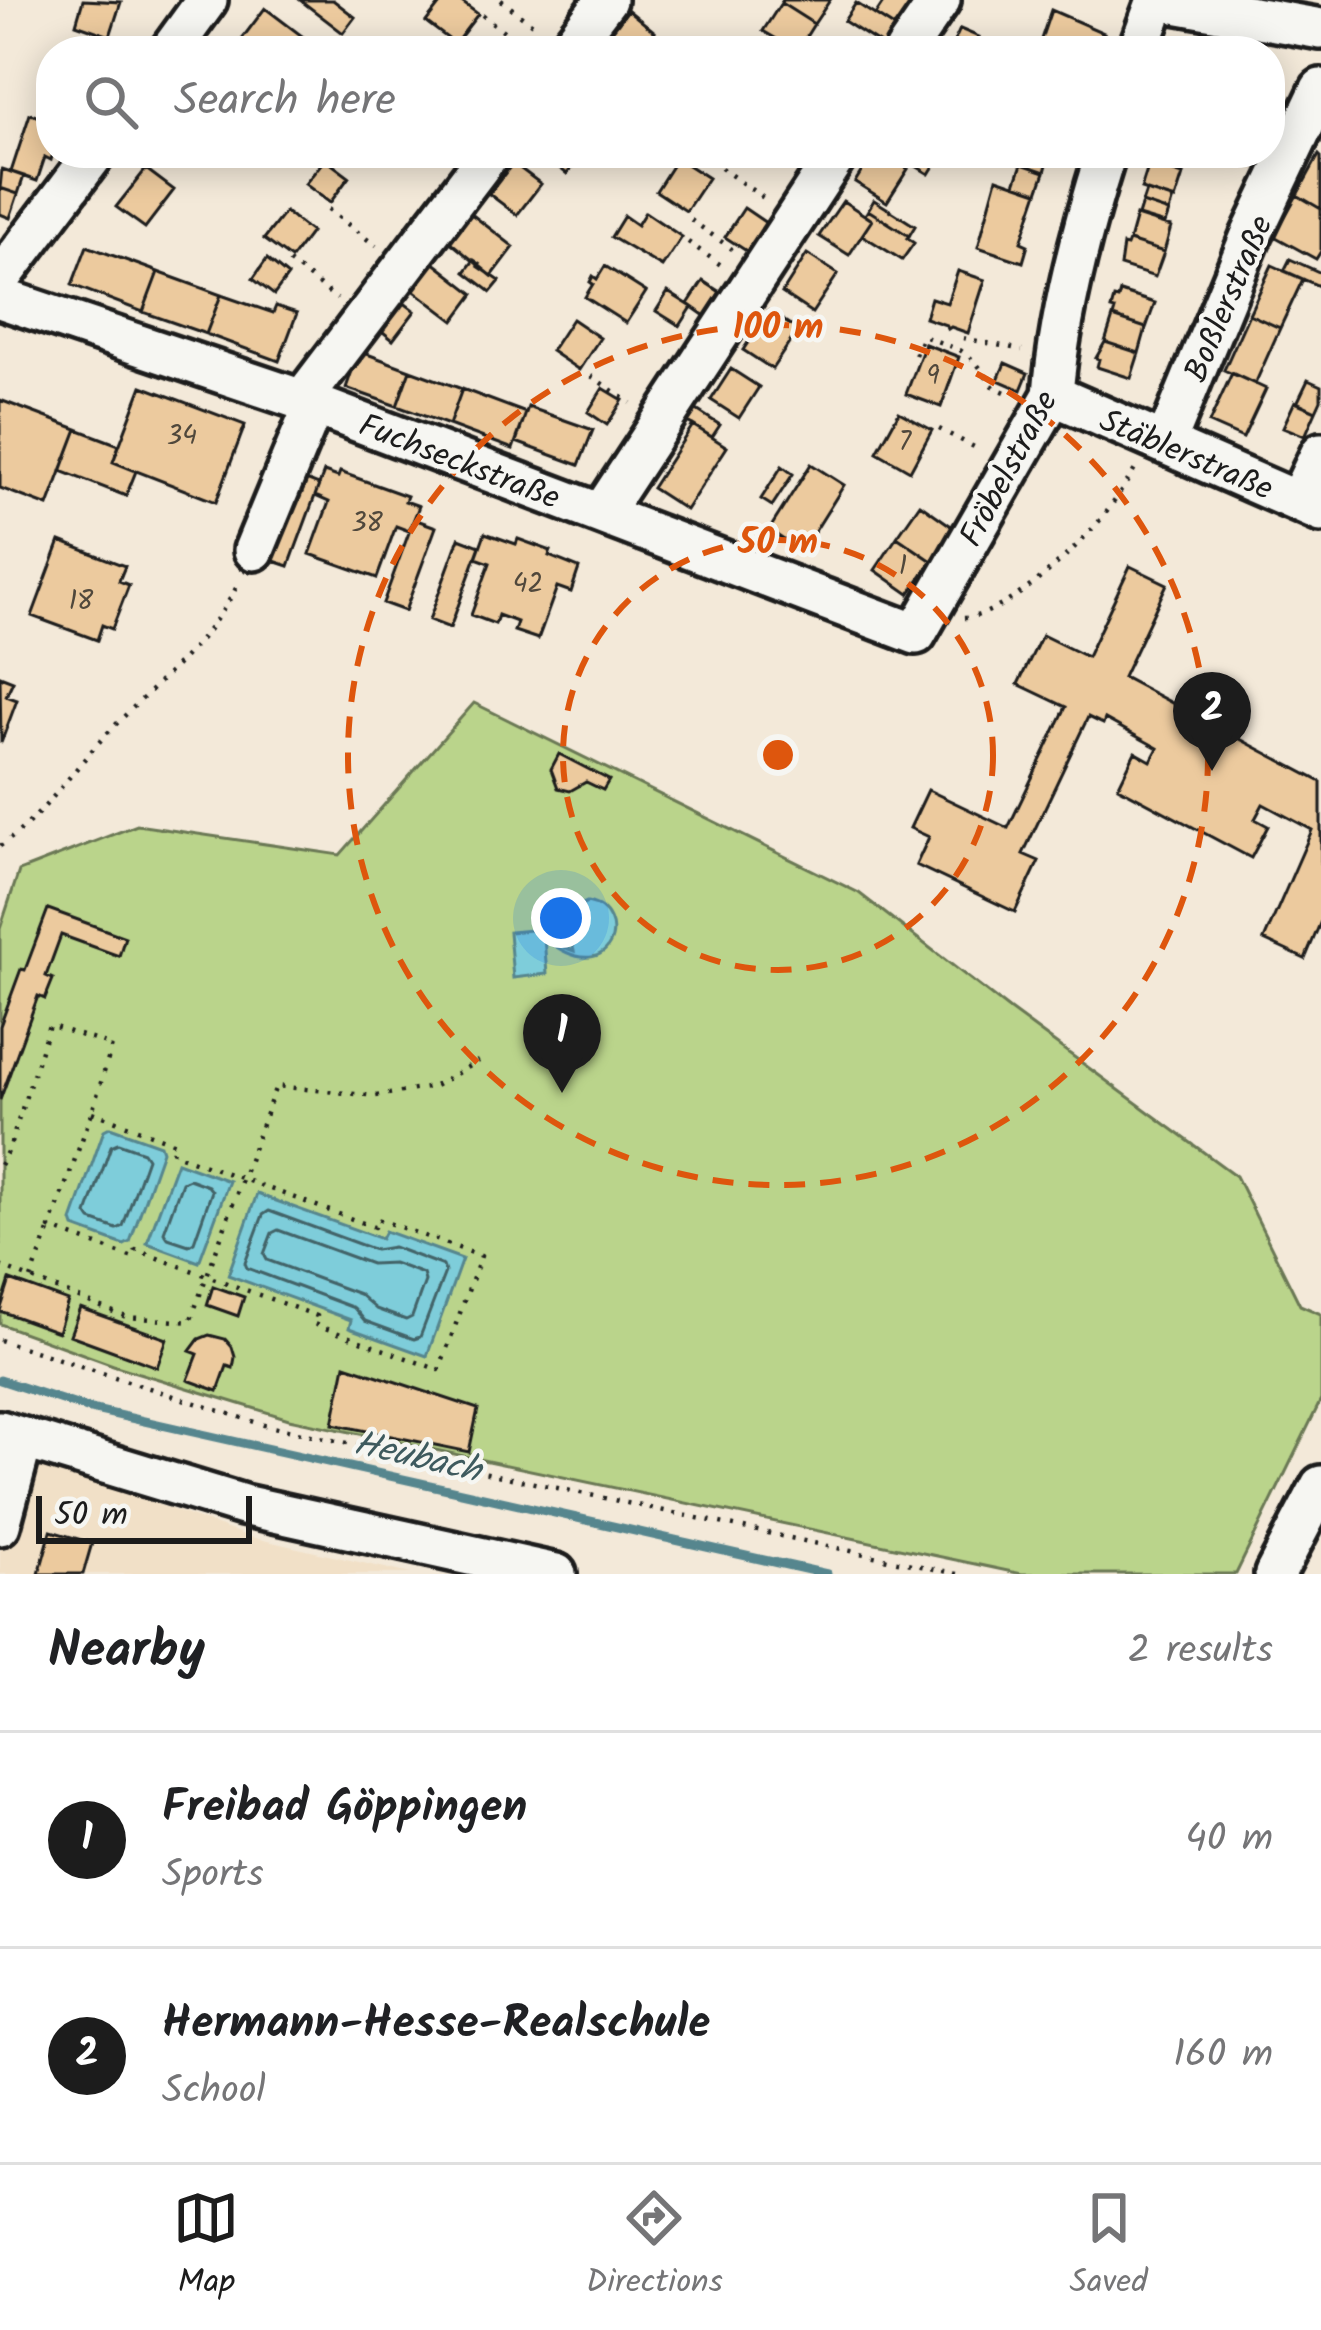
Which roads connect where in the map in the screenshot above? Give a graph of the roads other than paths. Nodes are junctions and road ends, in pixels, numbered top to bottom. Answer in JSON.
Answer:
{"nodes":[{"id":1,"x":207,"y":0,"type":"edge"},
{"id":2,"x":606,"y":0,"type":"edge"},
{"id":3,"x":940,"y":0,"type":"edge"},
{"id":4,"x":1158,"y":0,"type":"edge"},
{"id":5,"x":1321,"y":29,"type":"edge"},
{"id":6,"x":181,"y":36,"type":"edge"},
{"id":7,"x":579,"y":36,"type":"edge"},
{"id":8,"x":915,"y":36,"type":"edge"},
{"id":9,"x":1144,"y":36,"type":"edge"},
{"id":10,"x":1321,"y":89,"type":"edge"},
{"id":11,"x":1285,"y":165,"type":"edge"},
{"id":12,"x":84,"y":168,"type":"edge"},
{"id":13,"x":479,"y":168,"type":"edge"},
{"id":14,"x":828,"y":168,"type":"edge"},
{"id":15,"x":1101,"y":168,"type":"edge"},
{"id":16,"x":1283,"y":168,"type":"edge"},
{"id":17,"x":0,"y":279,"type":"edge"},
{"id":18,"x":0,"y":298,"type":"edge"},
{"id":19,"x":1051,"y":387,"type":"junction"},
{"id":20,"x":308,"y":402,"type":"junction"},
{"id":21,"x":1161,"y":440,"type":"junction"},
{"id":22,"x":1321,"y":453,"type":"edge"},
{"id":23,"x":1310,"y":507,"type":"edge"},
{"id":24,"x":601,"y":514,"type":"junction"},
{"id":25,"x":254,"y":550,"type":"road end"},
{"id":26,"x":919,"y":628,"type":"joint"},
{"id":27,"x":12,"y":1435,"type":"edge"},
{"id":28,"x":1321,"y":1486,"type":"edge"},
{"id":29,"x":0,"y":1525,"type":"edge"},
{"id":30,"x":556,"y":1574,"type":"edge"},
{"id":31,"x":1275,"y":1574,"type":"edge"}],
"edges":[{"from":1,"to":6,"type":"street"},
{"from":2,"to":7,"type":"street"},
{"from":3,"to":8,"type":"street"},
{"from":4,"to":5,"type":"street"},
{"from":4,"to":9,"type":"street"},
{"from":10,"to":11,"type":"street","name":"Boßlerstraße"},
{"from":12,"to":17,"type":"street"},
{"from":13,"to":20,"type":"street"},
{"from":14,"to":24,"type":"street"},
{"from":15,"to":19,"type":"street","name":"Fröbelstraße"},
{"from":16,"to":21,"type":"street","name":"Boßlerstraße"},
{"from":18,"to":20,"type":"street","name":"Fuchseckstraße"},
{"from":19,"to":21,"type":"street","name":"Stäblerstraße"},
{"from":19,"to":26,"type":"street","name":"Fröbelstraße"},
{"from":20,"to":24,"type":"street","name":"Fuchseckstraße"},
{"from":20,"to":25,"type":"street"},
{"from":21,"to":23,"type":"street","name":"Stäblerstraße"},
{"from":22,"to":23,"type":"street"},
{"from":24,"to":26,"type":"street","name":"Fuchseckstraße"},
{"from":27,"to":29,"type":"street"},
{"from":27,"to":30,"type":"street"},
{"from":28,"to":31,"type":"street"}]}
